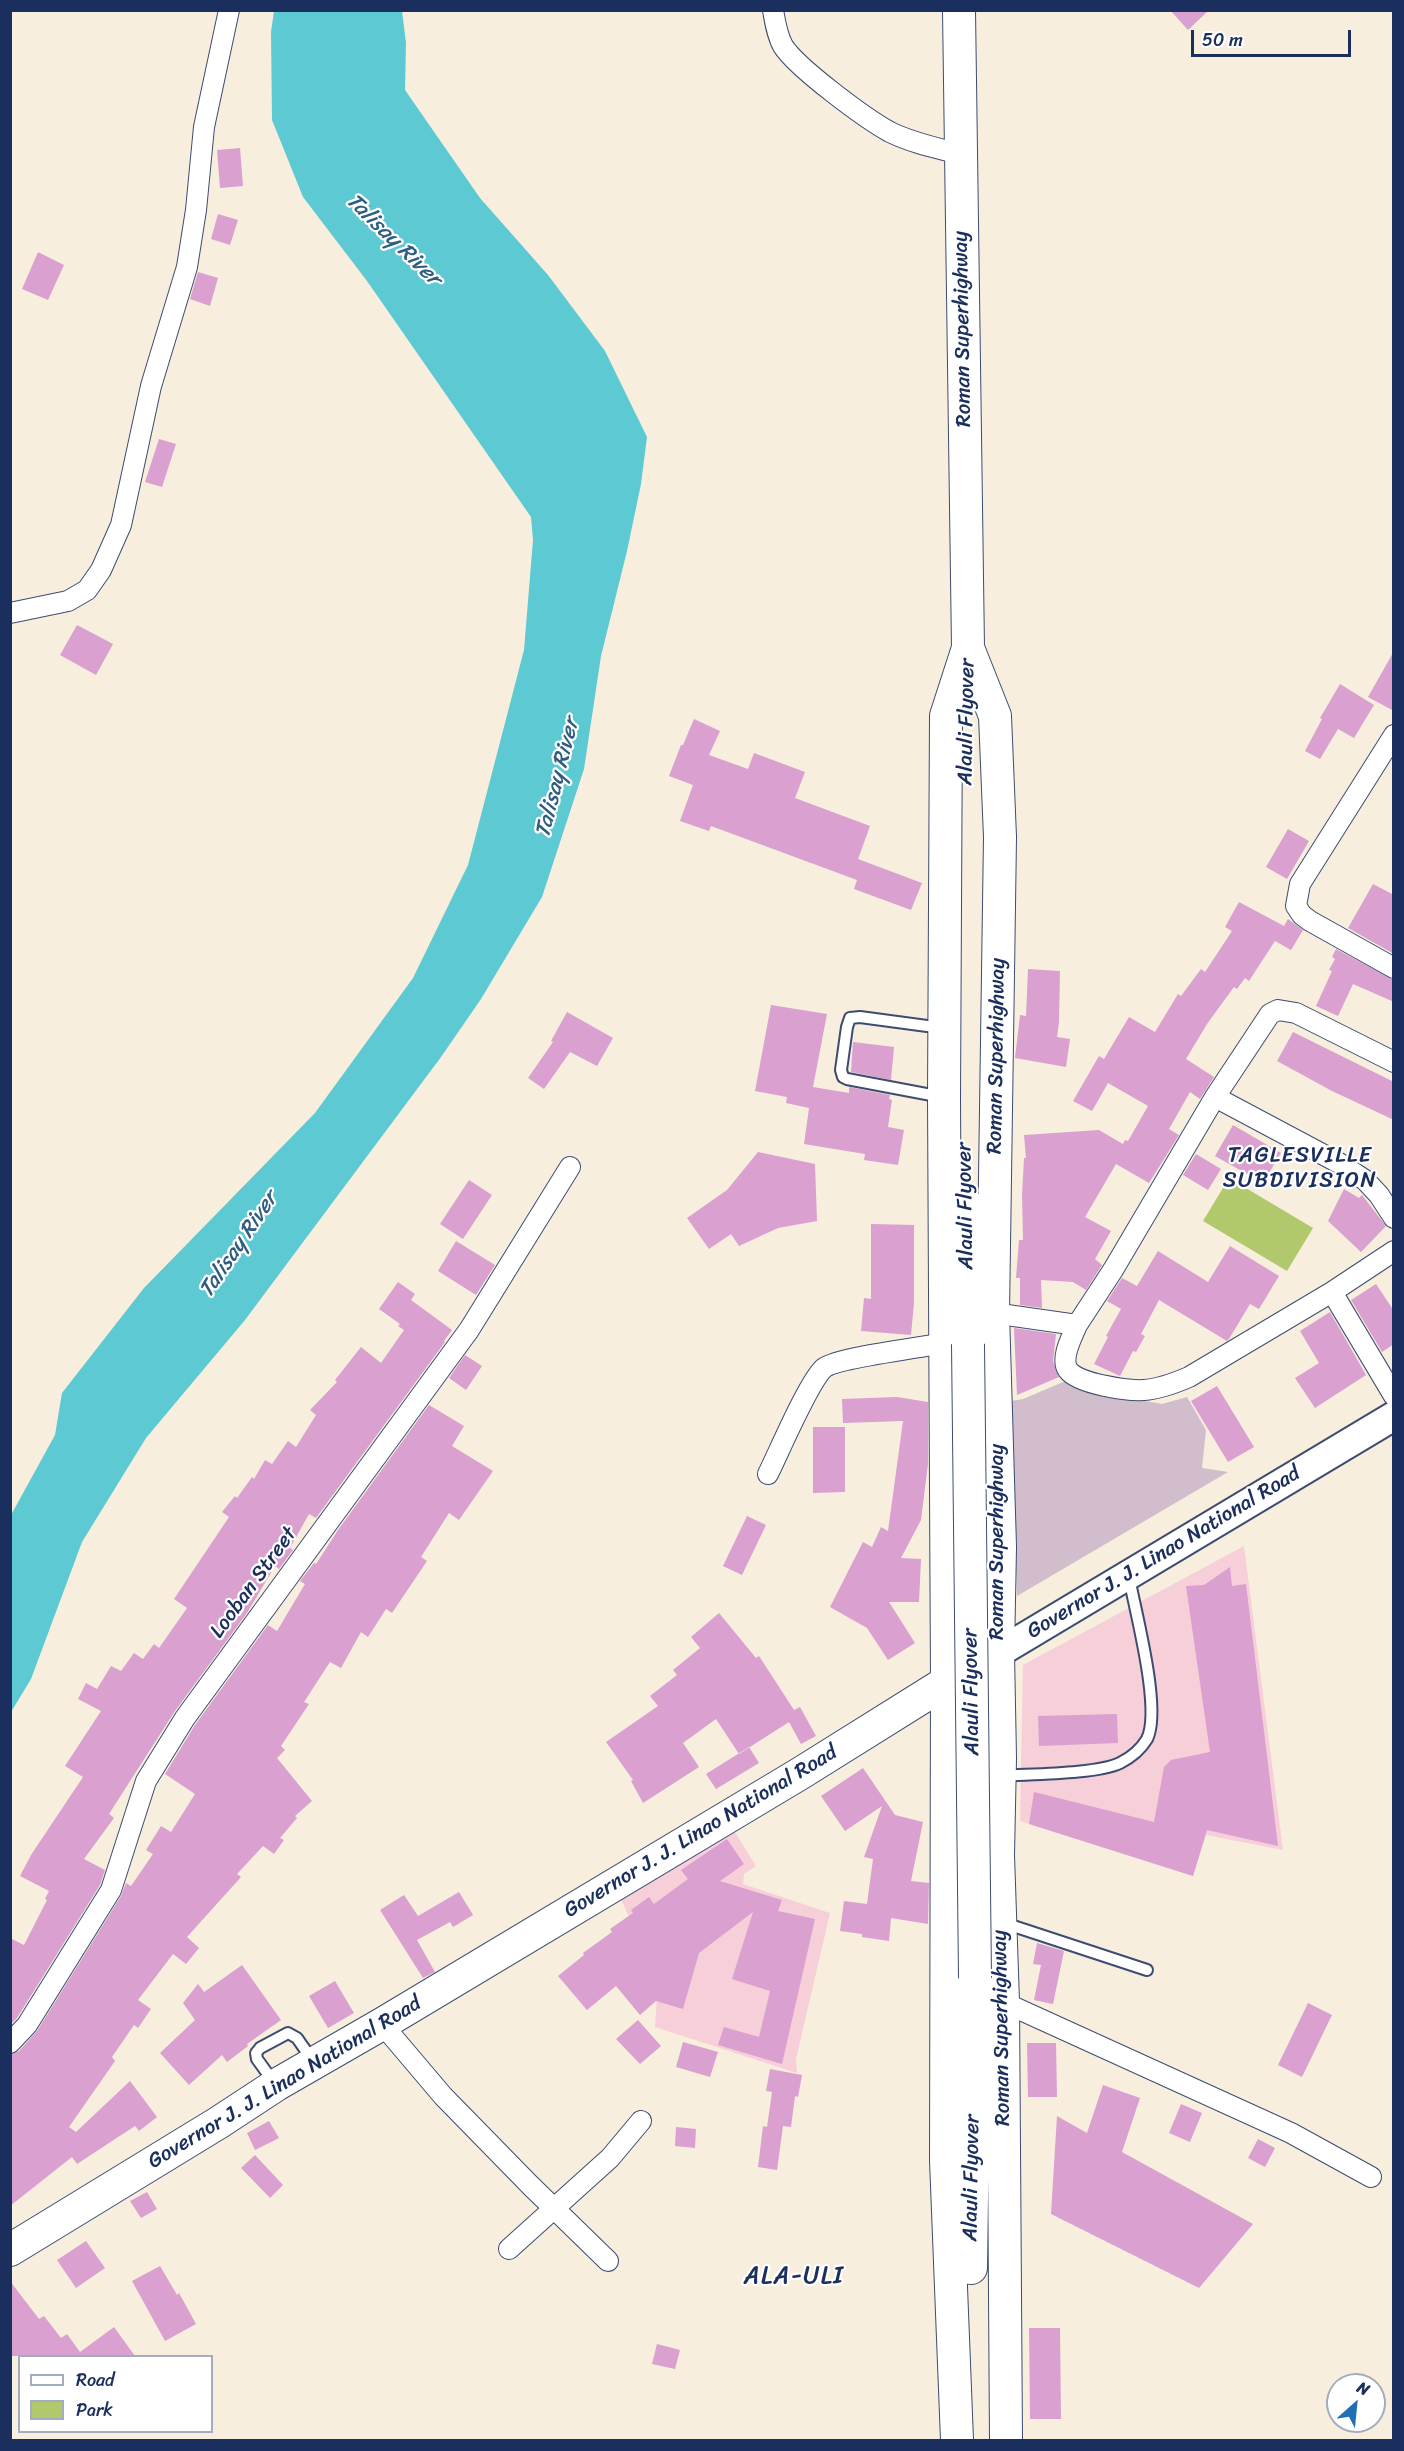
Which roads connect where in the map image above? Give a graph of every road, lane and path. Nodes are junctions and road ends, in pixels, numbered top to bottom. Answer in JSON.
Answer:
{"nodes":[{"id":1,"x":229,"y":10,"type":"edge"},
{"id":2,"x":773,"y":10,"type":"edge"},
{"id":3,"x":959,"y":10,"type":"edge"},
{"id":4,"x":960,"y":154,"type":"junction"},
{"id":5,"x":10,"y":613,"type":"edge"},
{"id":6,"x":968,"y":648,"type":"junction"},
{"id":7,"x":1394,"y":735,"type":"edge"},
{"id":8,"x":1394,"y":968,"type":"edge"},
{"id":9,"x":945,"y":1028,"type":"junction"},
{"id":10,"x":1394,"y":1062,"type":"edge"},
{"id":11,"x":1215,"y":1097,"type":"junction"},
{"id":12,"x":944,"y":1098,"type":"junction"},
{"id":13,"x":570,"y":1167,"type":"dead end"},
{"id":14,"x":1394,"y":1218,"type":"edge"},
{"id":15,"x":1394,"y":1251,"type":"edge"},
{"id":16,"x":1332,"y":1292,"type":"junction"},
{"id":17,"x":993,"y":1313,"type":"junction"},
{"id":18,"x":1077,"y":1325,"type":"junction"},
{"id":19,"x":965,"y":1345,"type":"junction"},
{"id":20,"x":1394,"y":1396,"type":"edge"},
{"id":21,"x":1394,"y":1416,"type":"edge"},
{"id":22,"x":768,"y":1474,"type":"dead end"},
{"id":23,"x":1128,"y":1573,"type":"junction"},
{"id":24,"x":998,"y":1653,"type":"junction"},
{"id":25,"x":947,"y":1681,"type":"junction"},
{"id":26,"x":999,"y":1776,"type":"junction"},
{"id":27,"x":1000,"y":1922,"type":"junction"},
{"id":28,"x":1147,"y":1970,"type":"dead end"},
{"id":29,"x":990,"y":1986,"type":"junction"},
{"id":30,"x":382,"y":2024,"type":"junction"},
{"id":31,"x":10,"y":2043,"type":"edge"},
{"id":32,"x":641,"y":2121,"type":"dead end"},
{"id":33,"x":1371,"y":2177,"type":"dead end"},
{"id":34,"x":554,"y":2208,"type":"junction"},
{"id":35,"x":509,"y":2249,"type":"dead end"},
{"id":36,"x":10,"y":2250,"type":"edge"},
{"id":37,"x":608,"y":2261,"type":"dead end"},
{"id":38,"x":957,"y":2440,"type":"edge"},
{"id":39,"x":973,"y":2440,"type":"edge"},
{"id":40,"x":990,"y":2440,"type":"edge"},
{"id":41,"x":1006,"y":2440,"type":"edge"}],
"edges":[{"from":1,"to":5,"type":"street"},
{"from":2,"to":4,"type":"street"},
{"from":3,"to":4,"type":"main road","name":"Roman Superhighway"},
{"from":4,"to":6,"type":"main road","name":"Roman Superhighway"},
{"from":6,"to":9,"type":"main road","name":"Roman Superhighway"},
{"from":6,"to":17,"type":"main road","name":"Roman Superhighway"},
{"from":6,"to":19,"type":"main road","name":"Alauli Flyover"},
{"from":7,"to":8,"type":"street"},
{"from":9,"to":12,"type":"main road","name":"Roman Superhighway"},
{"from":9,"to":12,"type":"lane"},
{"from":10,"to":11,"type":"street"},
{"from":11,"to":14,"type":"street"},
{"from":11,"to":18,"type":"street"},
{"from":12,"to":19,"type":"main road","name":"Roman Superhighway"},
{"from":13,"to":31,"type":"street","name":"Looban Street"},
{"from":15,"to":16,"type":"street"},
{"from":16,"to":18,"type":"street"},
{"from":16,"to":20,"type":"street"},
{"from":17,"to":18,"type":"street"},
{"from":17,"to":24,"type":"main road","name":"Roman Superhighway"},
{"from":19,"to":22,"type":"street"},
{"from":19,"to":25,"type":"main road","name":"Roman Superhighway"},
{"from":19,"to":29,"type":"main road","name":"Alauli Flyover","bridge":true},
{"from":21,"to":23,"type":"main road","name":"Governor J. J. Linao National Road"},
{"from":23,"to":24,"type":"main road","name":"Governor J. J. Linao National Road"},
{"from":23,"to":26,"type":"lane"},
{"from":24,"to":25,"type":"main road","name":"Governor J. J. Linao National Road"},
{"from":24,"to":26,"type":"main road","name":"Roman Superhighway"},
{"from":25,"to":30,"type":"main road","name":"Governor J. J. Linao National Road"},
{"from":25,"to":38,"type":"main road","name":"Roman Superhighway"},
{"from":26,"to":27,"type":"main road","name":"Roman Superhighway"},
{"from":27,"to":28,"type":"lane"},
{"from":27,"to":29,"type":"main road","name":"Roman Superhighway"},
{"from":29,"to":33,"type":"street"},
{"from":29,"to":39,"type":"main road","name":"Alauli Flyover"},
{"from":29,"to":40,"type":"main road","name":"Alauli Flyover"},
{"from":29,"to":41,"type":"main road","name":"Roman Superhighway"},
{"from":30,"to":34,"type":"street"},
{"from":30,"to":36,"type":"main road","name":"Governor J. J. Linao National Road"},
{"from":32,"to":34,"type":"street"},
{"from":34,"to":35,"type":"street"},
{"from":34,"to":37,"type":"street"}]}
